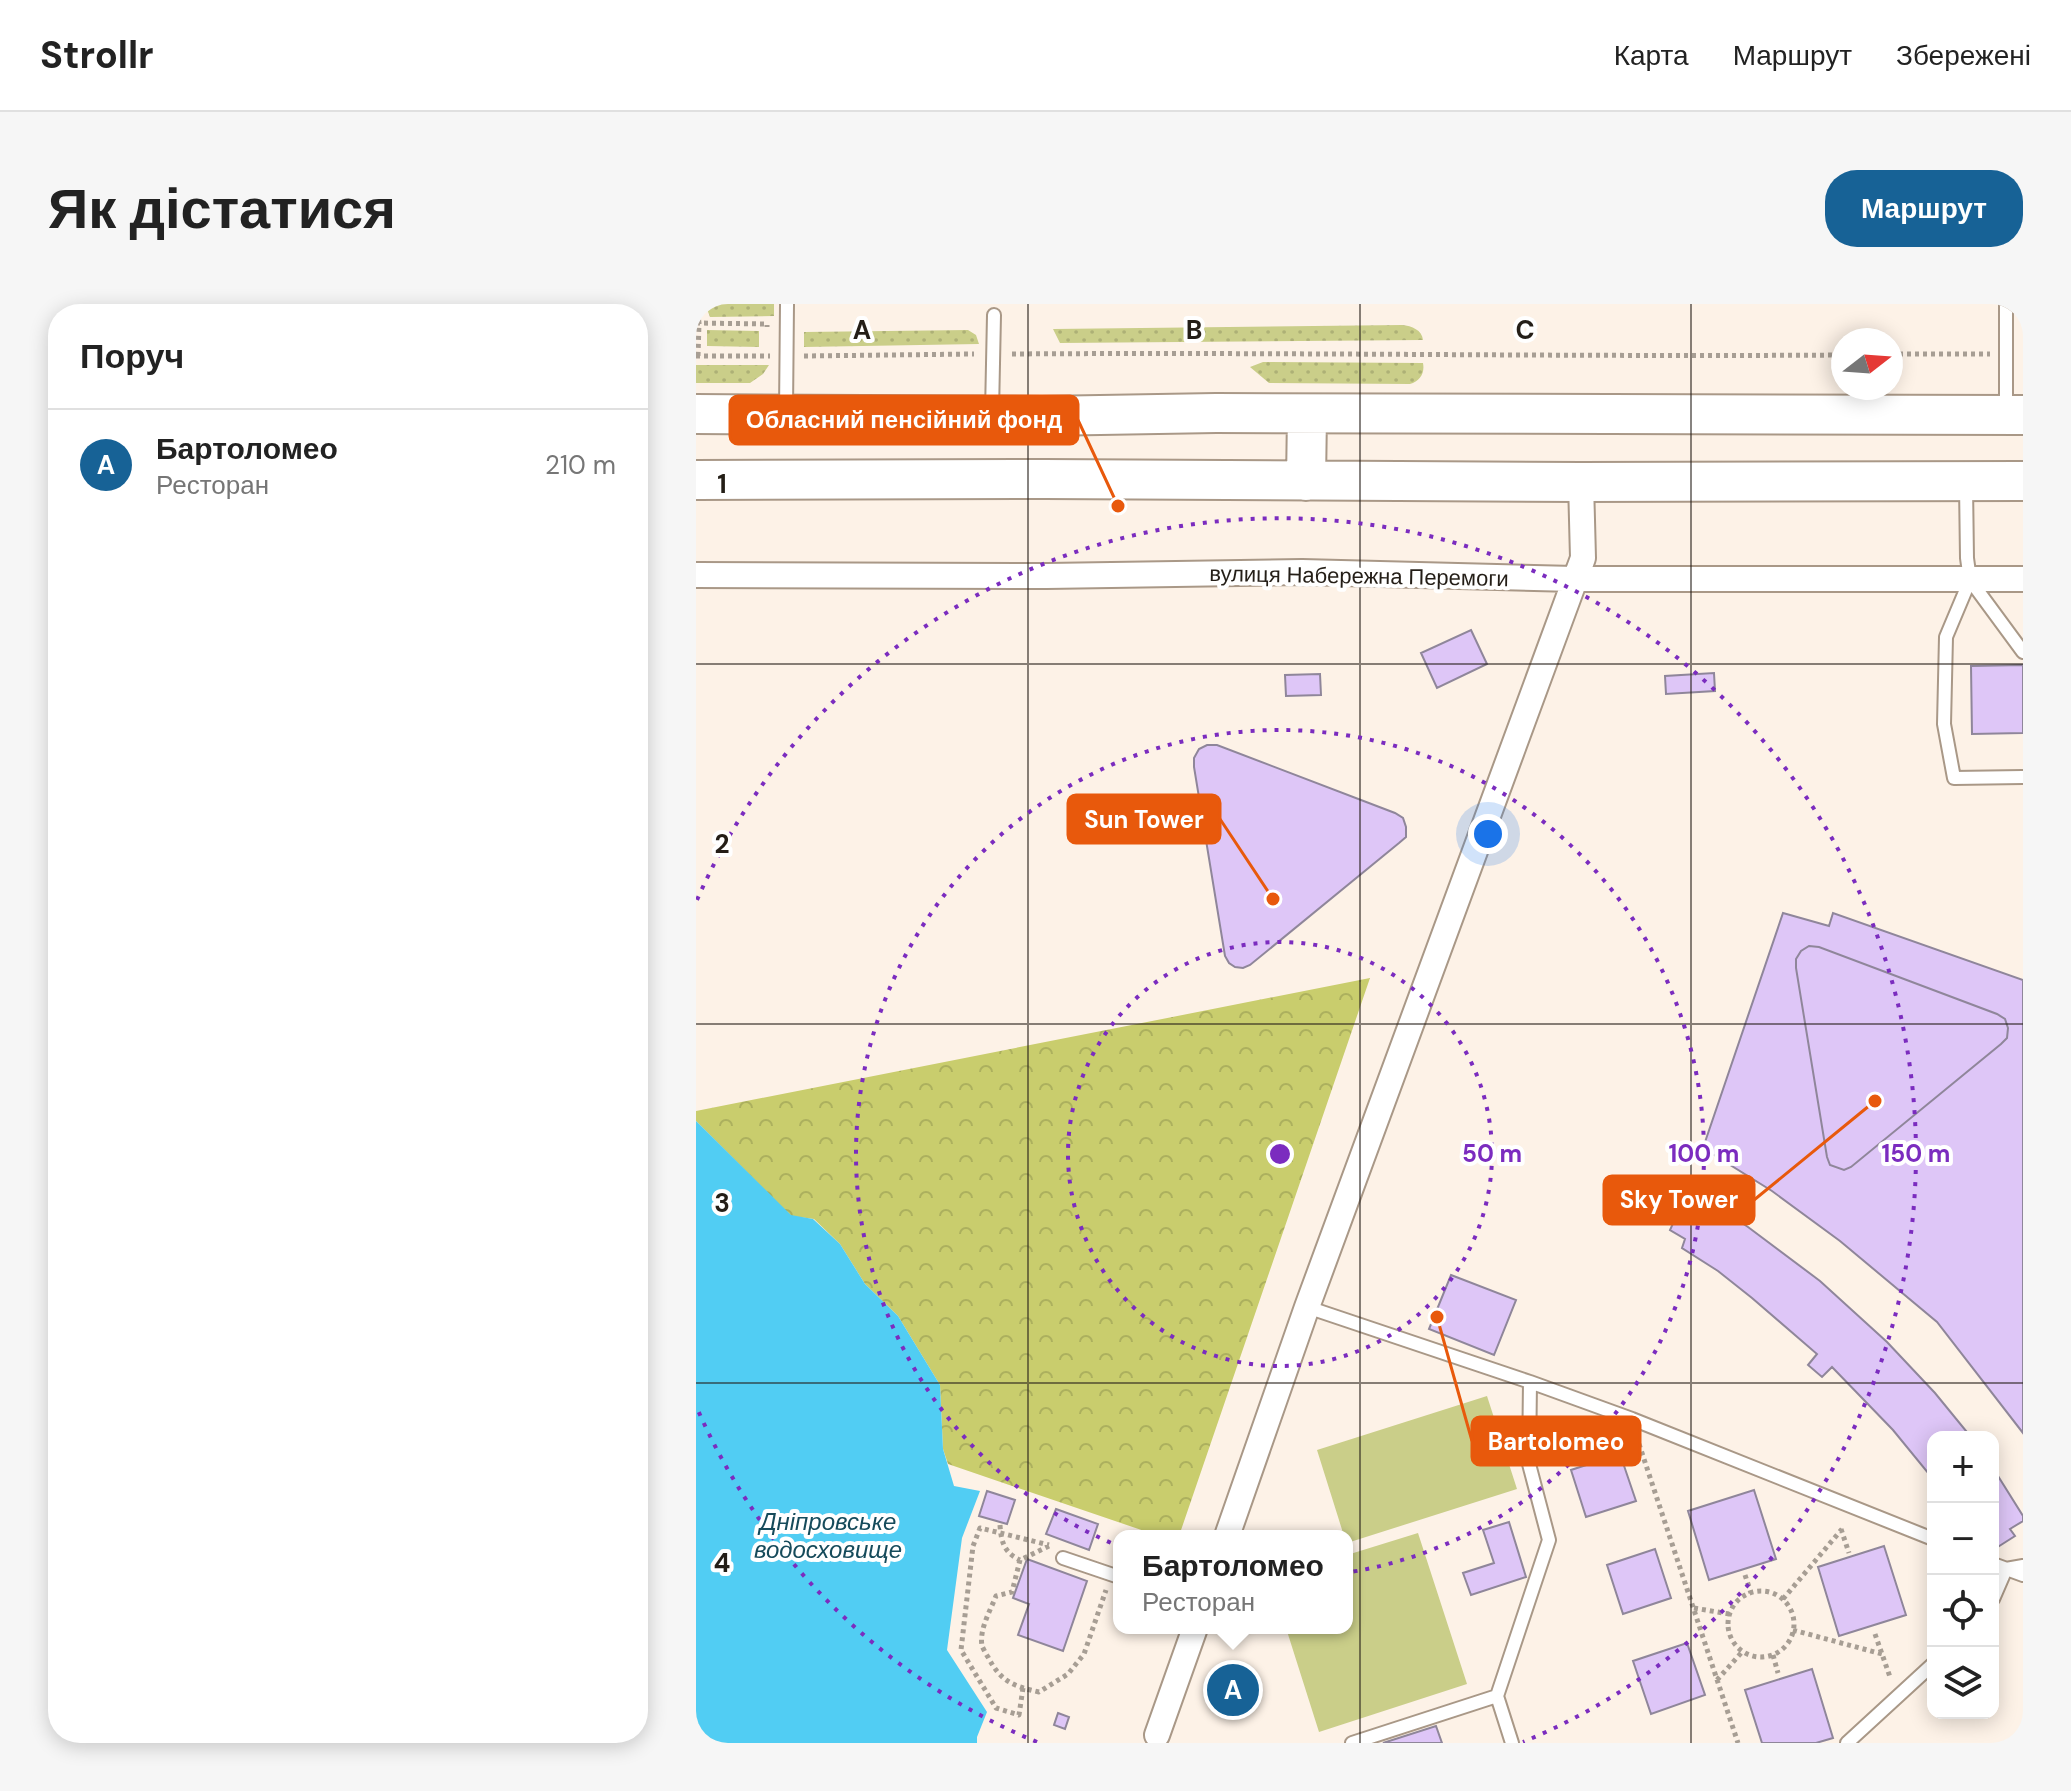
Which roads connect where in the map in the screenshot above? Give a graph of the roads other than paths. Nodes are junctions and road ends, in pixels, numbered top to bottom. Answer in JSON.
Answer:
{"nodes":[{"id":1,"x":787,"y":304,"type":"edge"},
{"id":2,"x":2006,"y":304,"type":"edge"},
{"id":3,"x":994,"y":315,"type":"dead end"},
{"id":4,"x":696,"y":414,"type":"edge"},
{"id":5,"x":992,"y":414,"type":"junction"},
{"id":6,"x":1307,"y":414,"type":"junction"},
{"id":7,"x":786,"y":415,"type":"junction"},
{"id":8,"x":2014,"y":415,"type":"edge"},
{"id":9,"x":696,"y":480,"type":"edge"},
{"id":10,"x":1306,"y":481,"type":"junction"},
{"id":11,"x":1966,"y":481,"type":"junction"},
{"id":12,"x":2023,"y":481,"type":"edge"},
{"id":13,"x":1581,"y":482,"type":"junction"},
{"id":14,"x":696,"y":575,"type":"edge"},
{"id":15,"x":1574,"y":579,"type":"junction"},
{"id":16,"x":2023,"y":579,"type":"edge"},
{"id":17,"x":1970,"y":580,"type":"junction"},
{"id":18,"x":2022,"y":649,"type":"edge"},
{"id":19,"x":2023,"y":777,"type":"edge"},
{"id":20,"x":1307,"y":1307,"type":"junction"},
{"id":21,"x":1530,"y":1382,"type":"junction"},
{"id":22,"x":1229,"y":1530,"type":"edge"},
{"id":23,"x":1927,"y":1537,"type":"edge"},
{"id":24,"x":1063,"y":1558,"type":"road end"},
{"id":25,"x":1999,"y":1566,"type":"edge"},
{"id":26,"x":2023,"y":1566,"type":"edge"},
{"id":27,"x":2006,"y":1569,"type":"junction"},
{"id":28,"x":1113,"y":1575,"type":"edge"},
{"id":29,"x":2023,"y":1575,"type":"edge"},
{"id":30,"x":1999,"y":1585,"type":"edge"},
{"id":31,"x":1193,"y":1634,"type":"edge"},
{"id":32,"x":1927,"y":1670,"type":"edge"},
{"id":33,"x":1497,"y":1696,"type":"junction"},
{"id":34,"x":1156,"y":1739,"type":"edge"},
{"id":35,"x":1352,"y":1743,"type":"edge"},
{"id":36,"x":1512,"y":1743,"type":"edge"},
{"id":37,"x":1847,"y":1743,"type":"edge"}],
"edges":[{"from":1,"to":7,"type":"lane"},
{"from":2,"to":8,"type":"lane"},
{"from":3,"to":5,"type":"lane"},
{"from":4,"to":7,"type":"main road"},
{"from":5,"to":6,"type":"main road"},
{"from":5,"to":7,"type":"main road"},
{"from":6,"to":8,"type":"main road"},
{"from":6,"to":10,"type":"main road"},
{"from":9,"to":10,"type":"main road"},
{"from":10,"to":13,"type":"main road"},
{"from":11,"to":12,"type":"main road"},
{"from":11,"to":13,"type":"main road"},
{"from":11,"to":17,"type":"lane"},
{"from":13,"to":15,"type":"street"},
{"from":14,"to":15,"type":"street","name":"вулиця Набережна Перемоги"},
{"from":15,"to":17,"type":"street","name":"вулиця Набережна Перемоги"},
{"from":15,"to":20,"type":"street"},
{"from":16,"to":17,"type":"street","name":"вулиця Набережна Перемоги"},
{"from":17,"to":18,"type":"lane"},
{"from":17,"to":19,"type":"lane"},
{"from":20,"to":21,"type":"lane"},
{"from":20,"to":22,"type":"street"},
{"from":21,"to":23,"type":"lane"},
{"from":21,"to":33,"type":"lane"},
{"from":24,"to":28,"type":"lane"},
{"from":25,"to":27,"type":"lane"},
{"from":26,"to":27,"type":"lane"},
{"from":27,"to":29,"type":"lane"},
{"from":27,"to":30,"type":"lane"},
{"from":31,"to":34,"type":"street"},
{"from":32,"to":37,"type":"lane"},
{"from":33,"to":35,"type":"lane"},
{"from":33,"to":36,"type":"lane"}]}
